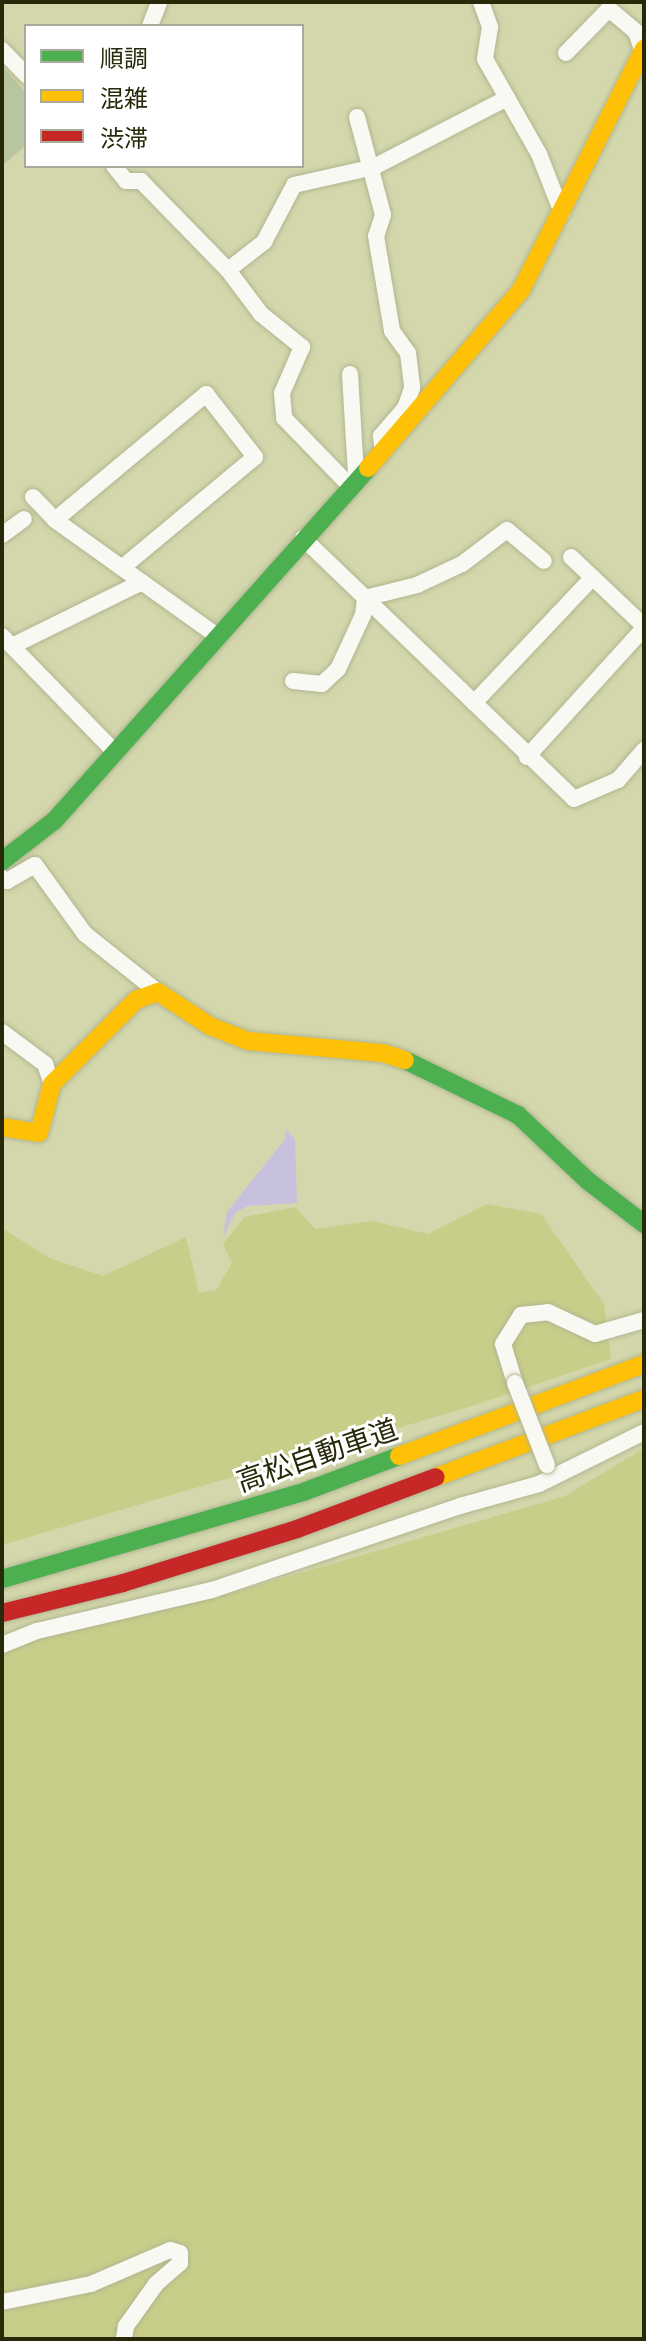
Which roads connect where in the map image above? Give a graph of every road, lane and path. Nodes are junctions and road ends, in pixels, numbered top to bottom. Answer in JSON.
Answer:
{"nodes":[{"id":1,"x":159,"y":2,"type":"edge"},
{"id":2,"x":481,"y":2,"type":"edge"},
{"id":3,"x":151,"y":24,"type":"edge"},
{"id":4,"x":2,"y":50,"type":"edge"},
{"id":5,"x":643,"y":51,"type":"edge"},
{"id":6,"x":566,"y":53,"type":"dead end"},
{"id":7,"x":24,"y":73,"type":"edge"},
{"id":8,"x":507,"y":98,"type":"junction"},
{"id":9,"x":357,"y":117,"type":"dead end"},
{"id":10,"x":374,"y":167,"type":"junction"},
{"id":11,"x":116,"y":168,"type":"edge"},
{"id":12,"x":562,"y":213,"type":"junction"},
{"id":13,"x":228,"y":270,"type":"junction"},
{"id":14,"x":350,"y":374,"type":"dead end"},
{"id":15,"x":382,"y":445,"type":"junction"},
{"id":16,"x":353,"y":480,"type":"junction"},
{"id":17,"x":33,"y":497,"type":"dead end"},
{"id":18,"x":24,"y":519,"type":"dead end"},
{"id":19,"x":55,"y":520,"type":"junction"},
{"id":20,"x":2,"y":535,"type":"edge"},
{"id":21,"x":303,"y":538,"type":"junction"},
{"id":22,"x":571,"y":557,"type":"dead end"},
{"id":23,"x":544,"y":561,"type":"dead end"},
{"id":24,"x":122,"y":568,"type":"junction"},
{"id":25,"x":593,"y":577,"type":"junction"},
{"id":26,"x":142,"y":582,"type":"junction"},
{"id":27,"x":365,"y":598,"type":"junction"},
{"id":28,"x":644,"y":627,"type":"edge"},
{"id":29,"x":217,"y":636,"type":"junction"},
{"id":30,"x":7,"y":641,"type":"edge"},
{"id":31,"x":293,"y":681,"type":"dead end"},
{"id":32,"x":474,"y":703,"type":"junction"},
{"id":33,"x":644,"y":750,"type":"edge"},
{"id":34,"x":114,"y":751,"type":"junction"},
{"id":35,"x":527,"y":757,"type":"junction"},
{"id":36,"x":2,"y":861,"type":"edge"},
{"id":37,"x":2,"y":878,"type":"edge"},
{"id":38,"x":158,"y":992,"type":"junction"},
{"id":39,"x":2,"y":1032,"type":"edge"},
{"id":40,"x":52,"y":1084,"type":"junction"},
{"id":41,"x":2,"y":1127,"type":"edge"},
{"id":42,"x":644,"y":1224,"type":"edge"},
{"id":43,"x":644,"y":1320,"type":"edge"},
{"id":44,"x":644,"y":1364,"type":"edge"},
{"id":45,"x":644,"y":1399,"type":"edge"},
{"id":46,"x":644,"y":1432,"type":"edge"},
{"id":47,"x":550,"y":1472,"type":"junction"},
{"id":48,"x":2,"y":1579,"type":"edge"},
{"id":49,"x":2,"y":1613,"type":"edge"},
{"id":50,"x":2,"y":1645,"type":"edge"},
{"id":51,"x":2,"y":2302,"type":"edge"},
{"id":52,"x":124,"y":2339,"type":"edge"}],
"edges":[{"from":1,"to":3,"type":"street"},
{"from":2,"to":8,"type":"street"},
{"from":4,"to":7,"type":"street"},
{"from":5,"to":6,"type":"street"},
{"from":5,"to":12,"type":"main road"},
{"from":8,"to":10,"type":"street"},
{"from":8,"to":12,"type":"street"},
{"from":9,"to":10,"type":"street"},
{"from":10,"to":13,"type":"street"},
{"from":10,"to":15,"type":"street"},
{"from":11,"to":13,"type":"street"},
{"from":12,"to":15,"type":"main road"},
{"from":13,"to":16,"type":"street"},
{"from":14,"to":16,"type":"street"},
{"from":15,"to":16,"type":"main road"},
{"from":16,"to":21,"type":"main road"},
{"from":17,"to":19,"type":"street"},
{"from":18,"to":20,"type":"street"},
{"from":19,"to":24,"type":"street"},
{"from":19,"to":24,"type":"street"},
{"from":21,"to":27,"type":"street"},
{"from":21,"to":29,"type":"main road"},
{"from":22,"to":25,"type":"street"},
{"from":23,"to":27,"type":"street"},
{"from":24,"to":26,"type":"street"},
{"from":25,"to":28,"type":"street"},
{"from":25,"to":32,"type":"street"},
{"from":26,"to":29,"type":"street"},
{"from":26,"to":30,"type":"street"},
{"from":27,"to":31,"type":"street"},
{"from":27,"to":32,"type":"street"},
{"from":28,"to":35,"type":"street"},
{"from":29,"to":34,"type":"main road"},
{"from":30,"to":34,"type":"street"},
{"from":32,"to":35,"type":"street"},
{"from":33,"to":35,"type":"street"},
{"from":34,"to":36,"type":"main road"},
{"from":37,"to":38,"type":"street"},
{"from":38,"to":40,"type":"main road"},
{"from":38,"to":42,"type":"main road"},
{"from":39,"to":40,"type":"street"},
{"from":40,"to":41,"type":"main road"},
{"from":43,"to":47,"type":"street","bridge":true},
{"from":44,"to":48,"type":"main road","name":"高松自動車道"},
{"from":45,"to":49,"type":"main road"},
{"from":46,"to":47,"type":"street"},
{"from":47,"to":50,"type":"street"},
{"from":51,"to":52,"type":"street"}]}
